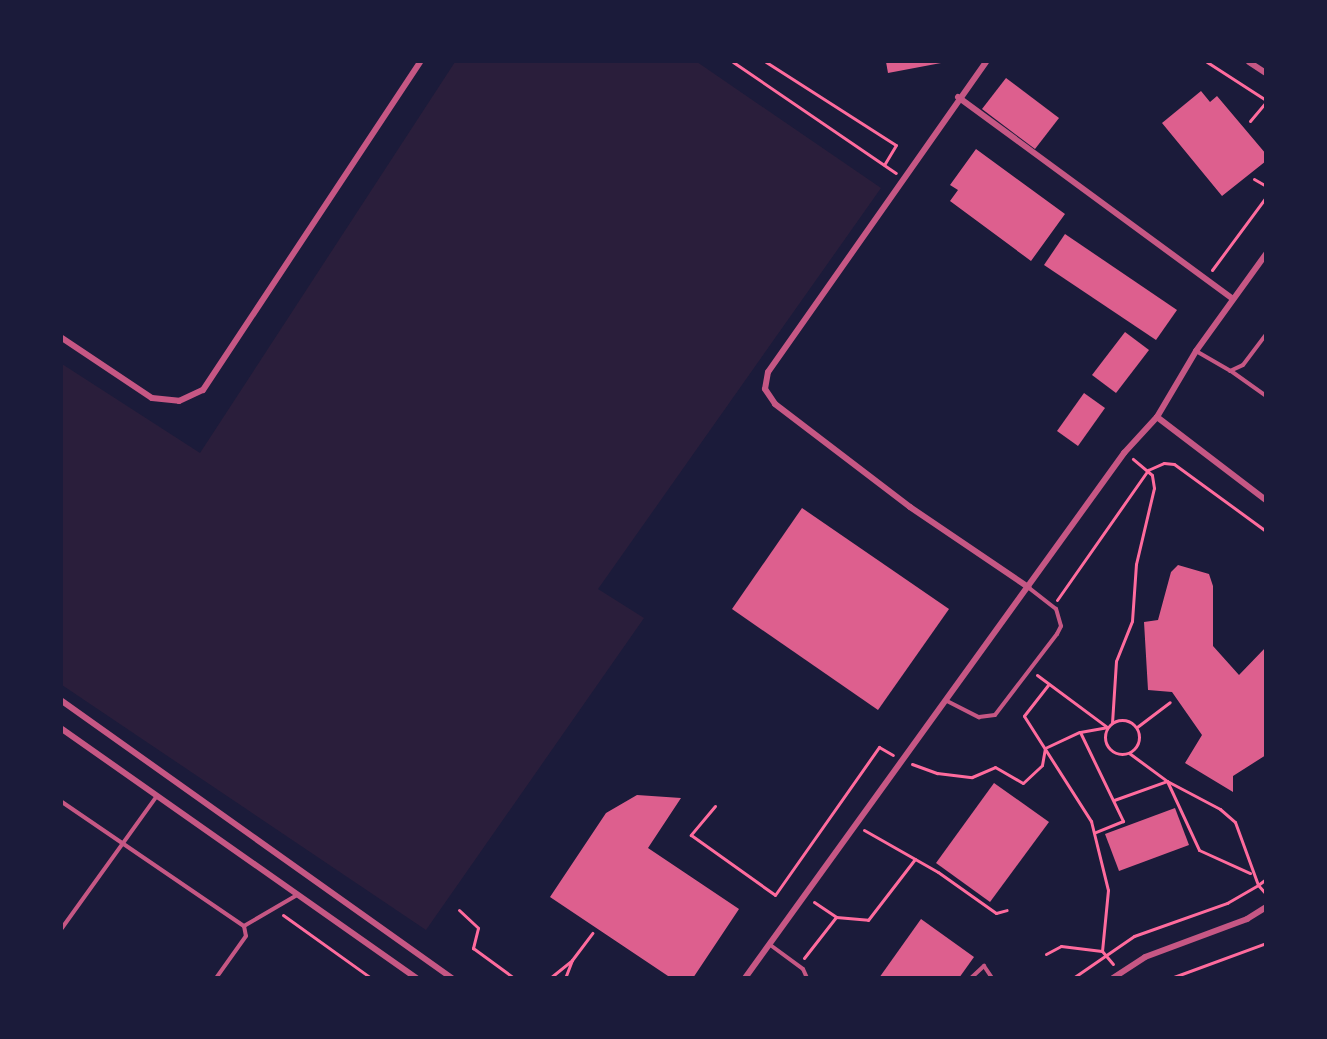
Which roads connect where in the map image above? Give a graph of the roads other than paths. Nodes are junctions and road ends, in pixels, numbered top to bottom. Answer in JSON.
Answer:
{"nodes":[{"id":1,"x":420,"y":62,"type":"edge"},
{"id":2,"x":986,"y":62,"type":"edge"},
{"id":3,"x":1249,"y":62,"type":"edge"},
{"id":4,"x":1266,"y":73,"type":"edge"},
{"id":5,"x":958,"y":97,"type":"junction"},
{"id":6,"x":1266,"y":254,"type":"edge"},
{"id":7,"x":1233,"y":299,"type":"junction"},
{"id":8,"x":1266,"y":335,"type":"edge"},
{"id":9,"x":62,"y":338,"type":"edge"},
{"id":10,"x":1196,"y":351,"type":"junction"},
{"id":11,"x":1230,"y":371,"type":"junction"},
{"id":12,"x":1266,"y":396,"type":"edge"},
{"id":13,"x":1157,"y":417,"type":"junction"},
{"id":14,"x":1266,"y":500,"type":"edge"},
{"id":15,"x":1028,"y":587,"type":"junction"},
{"id":16,"x":62,"y":701,"type":"edge"},
{"id":17,"x":947,"y":701,"type":"junction"},
{"id":18,"x":62,"y":729,"type":"edge"},
{"id":19,"x":156,"y":796,"type":"junction"},
{"id":20,"x":62,"y":802,"type":"edge"},
{"id":21,"x":122,"y":844,"type":"junction"},
{"id":22,"x":297,"y":895,"type":"junction"},
{"id":23,"x":1266,"y":907,"type":"edge"},
{"id":24,"x":244,"y":926,"type":"junction"},
{"id":25,"x":62,"y":928,"type":"edge"},
{"id":26,"x":769,"y":944,"type":"junction"},
{"id":27,"x":216,"y":978,"type":"edge"},
{"id":28,"x":416,"y":978,"type":"edge"},
{"id":29,"x":452,"y":978,"type":"edge"},
{"id":30,"x":745,"y":978,"type":"edge"},
{"id":31,"x":807,"y":978,"type":"edge"},
{"id":32,"x":971,"y":978,"type":"edge"},
{"id":33,"x":992,"y":978,"type":"edge"},
{"id":34,"x":1113,"y":978,"type":"edge"}],
"edges":[{"from":1,"to":9,"type":"street"},
{"from":2,"to":5,"type":"street"},
{"from":3,"to":4,"type":"street"},
{"from":5,"to":7,"type":"street"},
{"from":5,"to":15,"type":"street"},
{"from":6,"to":7,"type":"street"},
{"from":7,"to":10,"type":"street"},
{"from":8,"to":11,"type":"lane"},
{"from":10,"to":11,"type":"lane"},
{"from":10,"to":13,"type":"street"},
{"from":11,"to":12,"type":"lane"},
{"from":13,"to":14,"type":"street"},
{"from":13,"to":15,"type":"street"},
{"from":15,"to":17,"type":"street"},
{"from":15,"to":17,"type":"lane"},
{"from":16,"to":29,"type":"street"},
{"from":17,"to":26,"type":"street"},
{"from":18,"to":19,"type":"street"},
{"from":19,"to":21,"type":"lane"},
{"from":19,"to":22,"type":"street"},
{"from":20,"to":21,"type":"lane"},
{"from":21,"to":24,"type":"lane"},
{"from":21,"to":25,"type":"lane"},
{"from":22,"to":24,"type":"lane"},
{"from":22,"to":28,"type":"street"},
{"from":23,"to":34,"type":"street"},
{"from":24,"to":27,"type":"lane"},
{"from":26,"to":30,"type":"street"},
{"from":26,"to":31,"type":"lane"},
{"from":32,"to":33,"type":"lane"}]}
